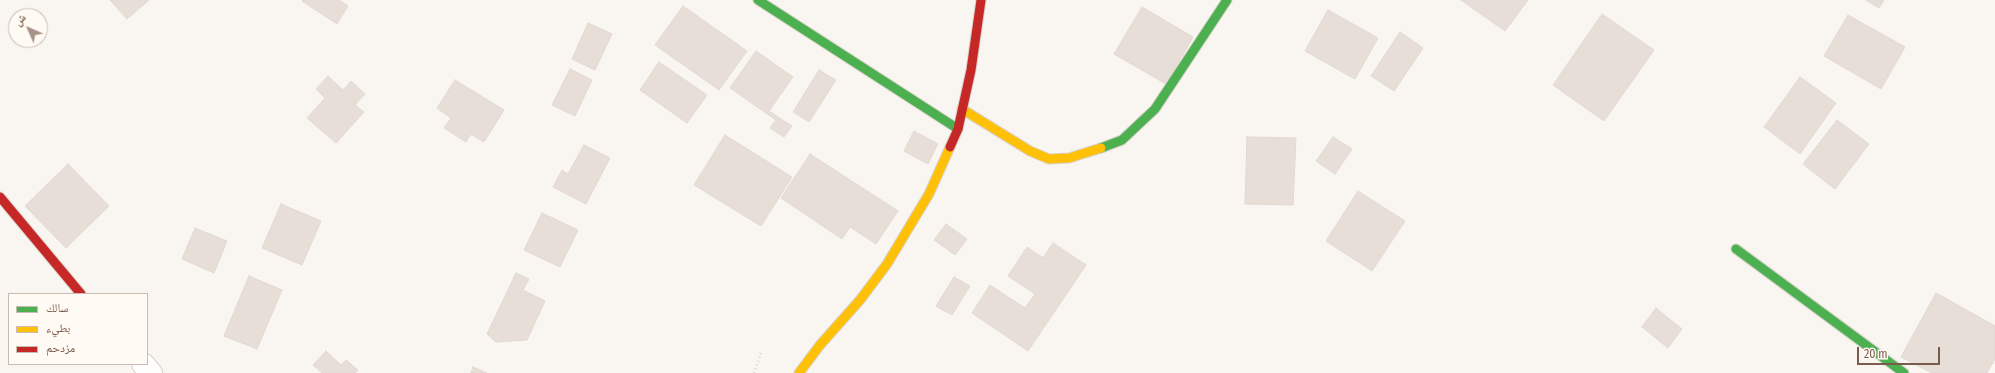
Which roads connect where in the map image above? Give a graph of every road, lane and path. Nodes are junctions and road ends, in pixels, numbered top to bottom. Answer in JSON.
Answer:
{"nodes":[{"id":1,"x":758,"y":0,"type":"edge"},
{"id":2,"x":981,"y":0,"type":"edge"},
{"id":3,"x":1227,"y":0,"type":"edge"},
{"id":4,"x":962,"y":109,"type":"junction"},
{"id":5,"x":958,"y":129,"type":"junction"},
{"id":6,"x":0,"y":197,"type":"edge"},
{"id":7,"x":1736,"y":249,"type":"dead end"},
{"id":8,"x":80,"y":293,"type":"edge"},
{"id":9,"x":761,"y":352,"type":"dead end"},
{"id":10,"x":144,"y":365,"type":"edge"},
{"id":11,"x":151,"y":373,"type":"edge"},
{"id":12,"x":754,"y":373,"type":"edge"},
{"id":13,"x":799,"y":373,"type":"edge"},
{"id":14,"x":1904,"y":373,"type":"edge"}],
"edges":[{"from":1,"to":5,"type":"street"},
{"from":2,"to":4,"type":"street"},
{"from":3,"to":4,"type":"street"},
{"from":4,"to":5,"type":"street"},
{"from":5,"to":13,"type":"street"},
{"from":6,"to":8,"type":"street"},
{"from":7,"to":14,"type":"street"},
{"from":9,"to":12,"type":"path"},
{"from":10,"to":11,"type":"street"}]}
